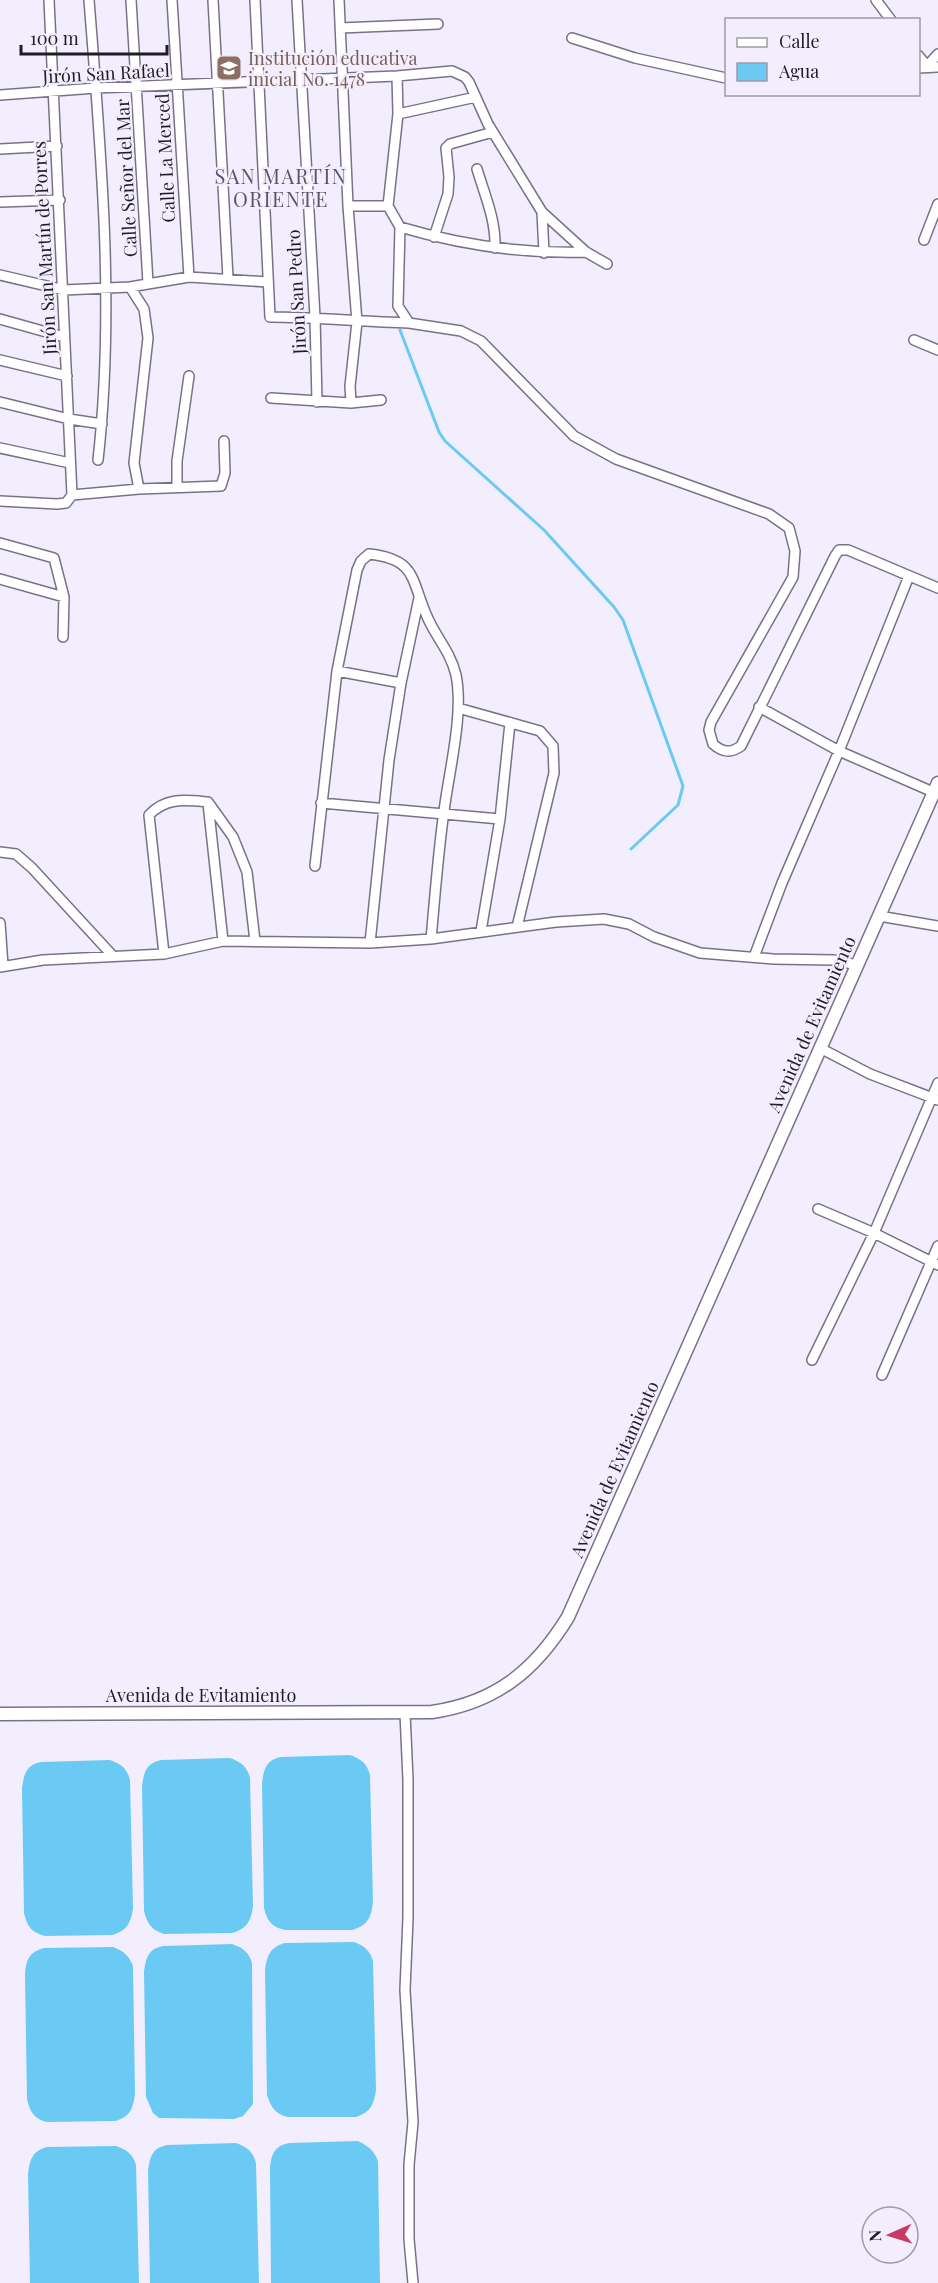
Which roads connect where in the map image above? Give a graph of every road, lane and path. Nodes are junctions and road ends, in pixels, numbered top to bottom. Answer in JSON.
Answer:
{"nodes":[{"id":1,"x":49,"y":0,"type":"edge"},
{"id":2,"x":89,"y":0,"type":"edge"},
{"id":3,"x":131,"y":0,"type":"edge"},
{"id":4,"x":172,"y":0,"type":"edge"},
{"id":5,"x":213,"y":0,"type":"edge"},
{"id":6,"x":255,"y":0,"type":"edge"},
{"id":7,"x":297,"y":0,"type":"edge"},
{"id":8,"x":339,"y":0,"type":"edge"},
{"id":9,"x":876,"y":0,"type":"edge"},
{"id":10,"x":890,"y":18,"type":"edge"},
{"id":11,"x":438,"y":24,"type":"dead end"},
{"id":12,"x":340,"y":28,"type":"junction"},
{"id":13,"x":572,"y":38,"type":"dead end"},
{"id":14,"x":938,"y":54,"type":"edge"},
{"id":15,"x":923,"y":67,"type":"edge"},
{"id":16,"x":938,"y":67,"type":"edge"},
{"id":17,"x":397,"y":76,"type":"junction"},
{"id":18,"x":343,"y":77,"type":"junction"},
{"id":19,"x":725,"y":78,"type":"edge"},
{"id":20,"x":301,"y":80,"type":"junction"},
{"id":21,"x":259,"y":81,"type":"junction"},
{"id":22,"x":217,"y":83,"type":"junction"},
{"id":23,"x":177,"y":85,"type":"junction"},
{"id":24,"x":138,"y":87,"type":"junction"},
{"id":25,"x":96,"y":88,"type":"junction"},
{"id":26,"x":53,"y":93,"type":"junction"},
{"id":27,"x":0,"y":95,"type":"edge"},
{"id":28,"x":476,"y":97,"type":"junction"},
{"id":29,"x":398,"y":114,"type":"junction"},
{"id":30,"x":493,"y":132,"type":"junction"},
{"id":31,"x":57,"y":146,"type":"junction"},
{"id":32,"x":0,"y":149,"type":"edge"},
{"id":33,"x":477,"y":169,"type":"dead end"},
{"id":34,"x":60,"y":200,"type":"junction"},
{"id":35,"x":0,"y":202,"type":"edge"},
{"id":36,"x":938,"y":204,"type":"edge"},
{"id":37,"x":348,"y":206,"type":"junction"},
{"id":38,"x":388,"y":206,"type":"junction"},
{"id":39,"x":542,"y":212,"type":"junction"},
{"id":40,"x":400,"y":227,"type":"junction"},
{"id":41,"x":434,"y":237,"type":"junction"},
{"id":42,"x":924,"y":240,"type":"dead end"},
{"id":43,"x":495,"y":248,"type":"junction"},
{"id":44,"x":586,"y":252,"type":"junction"},
{"id":45,"x":544,"y":253,"type":"junction"},
{"id":46,"x":607,"y":264,"type":"dead end"},
{"id":47,"x":0,"y":275,"type":"edge"},
{"id":48,"x":189,"y":277,"type":"junction"},
{"id":49,"x":228,"y":278,"type":"junction"},
{"id":50,"x":268,"y":282,"type":"junction"},
{"id":51,"x":148,"y":283,"type":"junction"},
{"id":52,"x":130,"y":286,"type":"junction"},
{"id":53,"x":106,"y":288,"type":"junction"},
{"id":54,"x":64,"y":290,"type":"junction"},
{"id":55,"x":315,"y":317,"type":"junction"},
{"id":56,"x":0,"y":319,"type":"edge"},
{"id":57,"x":357,"y":322,"type":"junction"},
{"id":58,"x":409,"y":323,"type":"junction"},
{"id":59,"x":64,"y":338,"type":"junction"},
{"id":60,"x":914,"y":340,"type":"dead end"},
{"id":61,"x":938,"y":350,"type":"edge"},
{"id":62,"x":0,"y":360,"type":"edge"},
{"id":63,"x":67,"y":376,"type":"junction"},
{"id":64,"x":189,"y":376,"type":"dead end"},
{"id":65,"x":271,"y":398,"type":"dead end"},
{"id":66,"x":381,"y":400,"type":"dead end"},
{"id":67,"x":0,"y":402,"type":"edge"},
{"id":68,"x":317,"y":402,"type":"junction"},
{"id":69,"x":351,"y":403,"type":"junction"},
{"id":70,"x":69,"y":419,"type":"junction"},
{"id":71,"x":102,"y":424,"type":"junction"},
{"id":72,"x":225,"y":441,"type":"dead end"},
{"id":73,"x":0,"y":448,"type":"edge"},
{"id":74,"x":98,"y":460,"type":"dead end"},
{"id":75,"x":70,"y":463,"type":"junction"},
{"id":76,"x":177,"y":487,"type":"junction"},
{"id":77,"x":139,"y":489,"type":"junction"},
{"id":78,"x":72,"y":495,"type":"junction"},
{"id":79,"x":0,"y":501,"type":"edge"},
{"id":80,"x":0,"y":543,"type":"edge"},
{"id":81,"x":909,"y":576,"type":"junction"},
{"id":82,"x":0,"y":579,"type":"edge"},
{"id":83,"x":937,"y":586,"type":"edge"},
{"id":84,"x":420,"y":595,"type":"junction"},
{"id":85,"x":64,"y":597,"type":"junction"},
{"id":86,"x":63,"y":637,"type":"dead end"},
{"id":87,"x":338,"y":671,"type":"junction"},
{"id":88,"x":401,"y":683,"type":"junction"},
{"id":89,"x":759,"y":706,"type":"junction"},
{"id":90,"x":458,"y":708,"type":"junction"},
{"id":91,"x":510,"y":723,"type":"junction"},
{"id":92,"x":839,"y":751,"type":"junction"},
{"id":93,"x":936,"y":787,"type":"edge"},
{"id":94,"x":208,"y":802,"type":"junction"},
{"id":95,"x":321,"y":803,"type":"junction"},
{"id":96,"x":383,"y":808,"type":"junction"},
{"id":97,"x":444,"y":813,"type":"junction"},
{"id":98,"x":500,"y":819,"type":"junction"},
{"id":99,"x":0,"y":852,"type":"edge"},
{"id":100,"x":315,"y":866,"type":"dead end"},
{"id":101,"x":879,"y":916,"type":"junction"},
{"id":102,"x":0,"y":923,"type":"edge"},
{"id":103,"x":938,"y":926,"type":"edge"},
{"id":104,"x":517,"y":927,"type":"junction"},
{"id":105,"x":481,"y":931,"type":"junction"},
{"id":106,"x":431,"y":939,"type":"junction"},
{"id":107,"x":224,"y":941,"type":"junction"},
{"id":108,"x":255,"y":941,"type":"junction"},
{"id":109,"x":370,"y":943,"type":"junction"},
{"id":110,"x":164,"y":954,"type":"junction"},
{"id":111,"x":112,"y":955,"type":"junction"},
{"id":112,"x":754,"y":957,"type":"junction"},
{"id":113,"x":857,"y":965,"type":"junction"},
{"id":114,"x":1,"y":966,"type":"edge"},
{"id":115,"x":820,"y":1048,"type":"junction"},
{"id":116,"x":938,"y":1083,"type":"edge"},
{"id":117,"x":935,"y":1098,"type":"edge"},
{"id":118,"x":818,"y":1209,"type":"dead end"},
{"id":119,"x":874,"y":1233,"type":"junction"},
{"id":120,"x":938,"y":1246,"type":"edge"},
{"id":121,"x":934,"y":1264,"type":"edge"},
{"id":122,"x":812,"y":1360,"type":"dead end"},
{"id":123,"x":882,"y":1374,"type":"dead end"},
{"id":124,"x":405,"y":1713,"type":"junction"},
{"id":125,"x":0,"y":1714,"type":"edge"},
{"id":126,"x":413,"y":2283,"type":"edge"}],
"edges":[{"from":1,"to":26,"type":"street","name":"Jirón San Martín de Porres"},
{"from":2,"to":25,"type":"street"},
{"from":3,"to":24,"type":"street","name":"Calle Señor del Mar"},
{"from":4,"to":23,"type":"street","name":"Calle La Merced"},
{"from":5,"to":22,"type":"street"},
{"from":6,"to":21,"type":"street"},
{"from":7,"to":20,"type":"street","name":"Jirón San Pedro"},
{"from":8,"to":12,"type":"street"},
{"from":9,"to":10,"type":"street"},
{"from":11,"to":12,"type":"street"},
{"from":12,"to":18,"type":"street"},
{"from":13,"to":19,"type":"street"},
{"from":14,"to":15,"type":"street"},
{"from":15,"to":16,"type":"street"},
{"from":17,"to":18,"type":"street","name":"Jirón San Rafael"},
{"from":17,"to":28,"type":"street","name":"Jirón San Rafael"},
{"from":17,"to":29,"type":"street"},
{"from":18,"to":20,"type":"street","name":"Jirón San Rafael"},
{"from":18,"to":37,"type":"street"},
{"from":20,"to":21,"type":"street","name":"Jirón San Rafael"},
{"from":20,"to":55,"type":"street","name":"Jirón San Pedro"},
{"from":21,"to":22,"type":"street","name":"Jirón San Rafael"},
{"from":21,"to":50,"type":"street"},
{"from":22,"to":23,"type":"street","name":"Jirón San Rafael"},
{"from":22,"to":49,"type":"street"},
{"from":23,"to":24,"type":"street","name":"Jirón San Rafael"},
{"from":23,"to":48,"type":"street","name":"Calle La Merced"},
{"from":24,"to":25,"type":"street","name":"Jirón San Rafael"},
{"from":24,"to":51,"type":"street","name":"Calle Señor del Mar"},
{"from":25,"to":26,"type":"street","name":"Jirón San Rafael"},
{"from":25,"to":53,"type":"street"},
{"from":26,"to":27,"type":"street","name":"Jirón San Rafael"},
{"from":26,"to":31,"type":"street","name":"Jirón San Martín de Porres"},
{"from":28,"to":29,"type":"street"},
{"from":28,"to":30,"type":"street"},
{"from":29,"to":38,"type":"street"},
{"from":30,"to":39,"type":"street"},
{"from":30,"to":41,"type":"street"},
{"from":31,"to":32,"type":"street"},
{"from":31,"to":34,"type":"street","name":"Jirón San Martín de Porres"},
{"from":33,"to":43,"type":"street"},
{"from":34,"to":35,"type":"street"},
{"from":34,"to":54,"type":"street","name":"Jirón San Martín de Porres"},
{"from":36,"to":42,"type":"street"},
{"from":37,"to":38,"type":"street"},
{"from":37,"to":57,"type":"street"},
{"from":38,"to":40,"type":"street"},
{"from":39,"to":44,"type":"street"},
{"from":39,"to":45,"type":"street"},
{"from":40,"to":41,"type":"street"},
{"from":40,"to":58,"type":"street"},
{"from":41,"to":43,"type":"street"},
{"from":43,"to":45,"type":"street"},
{"from":44,"to":45,"type":"street"},
{"from":44,"to":46,"type":"street"},
{"from":47,"to":54,"type":"street"},
{"from":48,"to":49,"type":"street"},
{"from":48,"to":51,"type":"street"},
{"from":49,"to":50,"type":"street"},
{"from":50,"to":55,"type":"street"},
{"from":51,"to":52,"type":"street"},
{"from":52,"to":53,"type":"street"},
{"from":52,"to":77,"type":"street"},
{"from":53,"to":54,"type":"street"},
{"from":53,"to":71,"type":"street"},
{"from":54,"to":59,"type":"street","name":"Jirón San Martín de Porres"},
{"from":55,"to":57,"type":"street"},
{"from":55,"to":68,"type":"street","name":"Jirón San Pedro"},
{"from":56,"to":59,"type":"street"},
{"from":57,"to":58,"type":"street"},
{"from":57,"to":69,"type":"street"},
{"from":58,"to":89,"type":"street"},
{"from":59,"to":63,"type":"street","name":"Jirón San Martín de Porres"},
{"from":60,"to":61,"type":"street"},
{"from":62,"to":63,"type":"street"},
{"from":63,"to":70,"type":"street","name":"Jirón San Martín de Porres"},
{"from":64,"to":76,"type":"street"},
{"from":65,"to":68,"type":"street"},
{"from":66,"to":69,"type":"street"},
{"from":67,"to":70,"type":"street"},
{"from":68,"to":69,"type":"street"},
{"from":70,"to":71,"type":"street"},
{"from":70,"to":75,"type":"street","name":"Jirón San Martín de Porres"},
{"from":71,"to":74,"type":"street"},
{"from":72,"to":76,"type":"street"},
{"from":73,"to":75,"type":"street"},
{"from":75,"to":78,"type":"street","name":"Jirón San Martín de Porres"},
{"from":76,"to":77,"type":"street"},
{"from":77,"to":78,"type":"street"},
{"from":78,"to":79,"type":"street"},
{"from":80,"to":85,"type":"street"},
{"from":81,"to":83,"type":"street"},
{"from":81,"to":89,"type":"street"},
{"from":81,"to":92,"type":"street"},
{"from":82,"to":85,"type":"street"},
{"from":84,"to":87,"type":"street"},
{"from":84,"to":88,"type":"street"},
{"from":84,"to":90,"type":"street"},
{"from":85,"to":86,"type":"street"},
{"from":87,"to":88,"type":"street"},
{"from":87,"to":95,"type":"street"},
{"from":88,"to":96,"type":"street"},
{"from":89,"to":92,"type":"street"},
{"from":90,"to":91,"type":"street"},
{"from":90,"to":97,"type":"street"},
{"from":91,"to":98,"type":"street"},
{"from":91,"to":104,"type":"street"},
{"from":92,"to":93,"type":"street"},
{"from":92,"to":112,"type":"street"},
{"from":93,"to":101,"type":"street","name":"Avenida de Evitamiento"},
{"from":94,"to":107,"type":"street"},
{"from":94,"to":108,"type":"street"},
{"from":94,"to":110,"type":"street"},
{"from":95,"to":96,"type":"street"},
{"from":95,"to":100,"type":"street"},
{"from":96,"to":97,"type":"street"},
{"from":96,"to":109,"type":"street"},
{"from":97,"to":98,"type":"street"},
{"from":97,"to":106,"type":"street"},
{"from":98,"to":105,"type":"street"},
{"from":99,"to":111,"type":"street"},
{"from":101,"to":103,"type":"street"},
{"from":101,"to":113,"type":"street","name":"Avenida de Evitamiento"},
{"from":102,"to":114,"type":"street"},
{"from":104,"to":105,"type":"street"},
{"from":104,"to":112,"type":"street"},
{"from":105,"to":106,"type":"street"},
{"from":106,"to":109,"type":"street"},
{"from":107,"to":108,"type":"street"},
{"from":107,"to":110,"type":"street"},
{"from":108,"to":109,"type":"street"},
{"from":110,"to":111,"type":"street"},
{"from":111,"to":114,"type":"street"},
{"from":112,"to":113,"type":"street"},
{"from":113,"to":115,"type":"street","name":"Avenida de Evitamiento"},
{"from":115,"to":117,"type":"street"},
{"from":115,"to":124,"type":"street","name":"Avenida de Evitamiento"},
{"from":116,"to":117,"type":"street"},
{"from":117,"to":119,"type":"street"},
{"from":118,"to":119,"type":"street"},
{"from":119,"to":121,"type":"street"},
{"from":119,"to":122,"type":"street"},
{"from":120,"to":121,"type":"street"},
{"from":121,"to":123,"type":"street"},
{"from":124,"to":125,"type":"street","name":"Avenida de Evitamiento"},
{"from":124,"to":126,"type":"street"}]}
